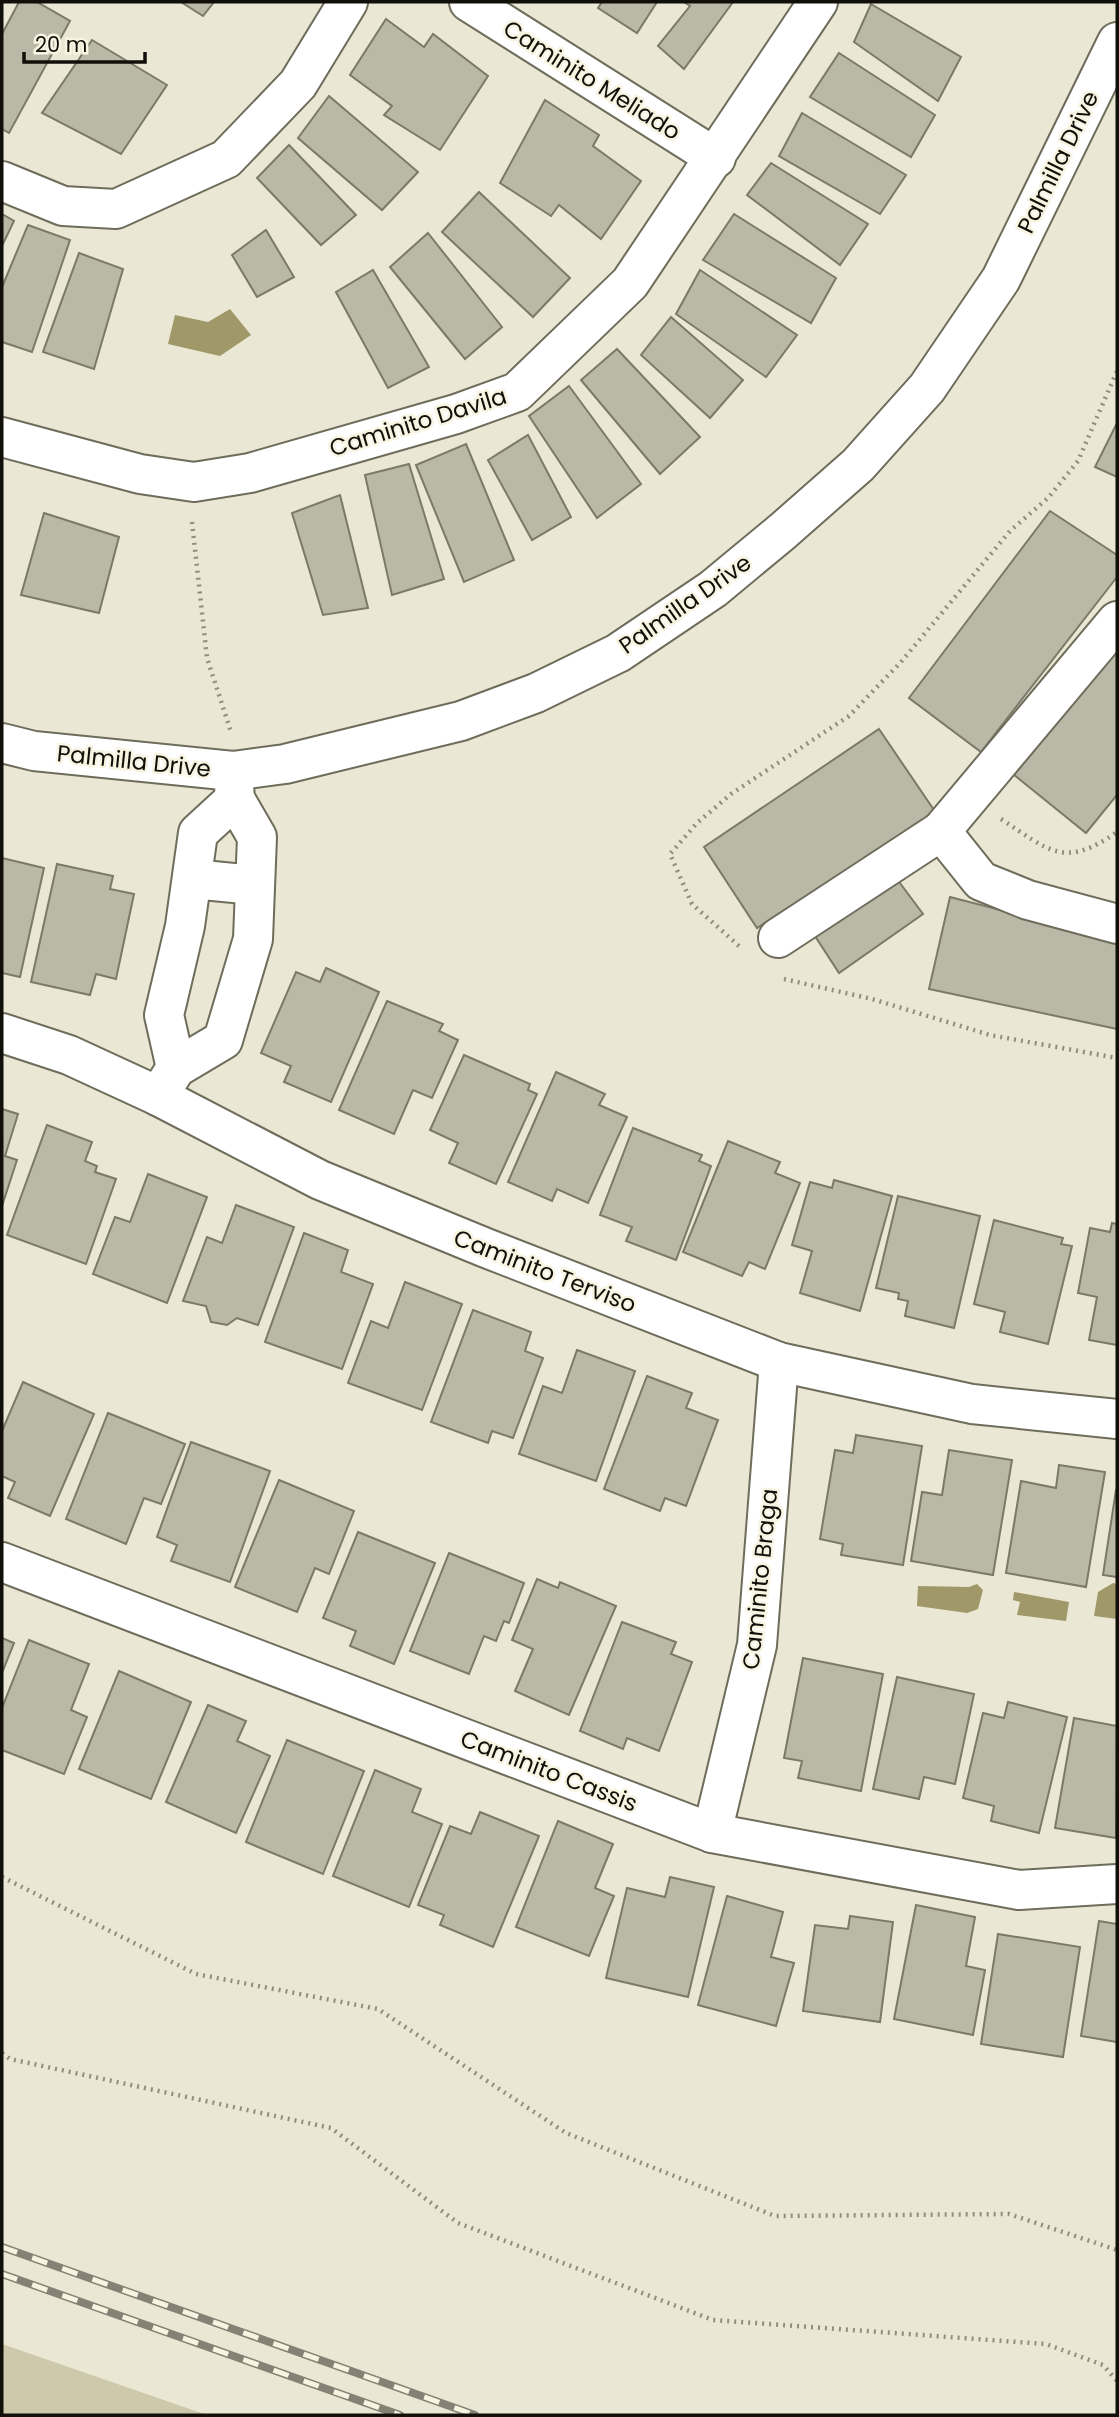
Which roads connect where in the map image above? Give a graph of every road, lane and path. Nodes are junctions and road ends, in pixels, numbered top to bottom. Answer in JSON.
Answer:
{"nodes":[{"id":1,"x":348,"y":2,"type":"edge"},
{"id":2,"x":468,"y":2,"type":"edge"},
{"id":3,"x":818,"y":2,"type":"edge"},
{"id":4,"x":1117,"y":42,"type":"edge"},
{"id":5,"x":716,"y":158,"type":"junction"},
{"id":6,"x":2,"y":181,"type":"edge"},
{"id":7,"x":1117,"y":371,"type":"edge"},
{"id":8,"x":2,"y":438,"type":"edge"},
{"id":9,"x":194,"y":482,"type":"junction"},
{"id":10,"x":1117,"y":621,"type":"edge"},
{"id":11,"x":2,"y":743,"type":"edge"},
{"id":12,"x":237,"y":779,"type":"junction"},
{"id":13,"x":971,"y":795,"type":"junction"},
{"id":14,"x":941,"y":831,"type":"junction"},
{"id":15,"x":1117,"y":832,"type":"edge"},
{"id":16,"x":192,"y":878,"type":"junction"},
{"id":17,"x":255,"y":885,"type":"junction"},
{"id":18,"x":1117,"y":924,"type":"edge"},
{"id":19,"x":778,"y":938,"type":"joint"},
{"id":20,"x":779,"y":977,"type":"dead end"},
{"id":21,"x":2,"y":1033,"type":"edge"},
{"id":22,"x":1117,"y":1058,"type":"edge"},
{"id":23,"x":167,"y":1082,"type":"junction"},
{"id":24,"x":779,"y":1362,"type":"junction"},
{"id":25,"x":1117,"y":1419,"type":"edge"},
{"id":26,"x":2,"y":1562,"type":"edge"},
{"id":27,"x":712,"y":1833,"type":"junction"},
{"id":28,"x":2,"y":1877,"type":"edge"},
{"id":29,"x":1117,"y":1884,"type":"edge"},
{"id":30,"x":2,"y":2053,"type":"edge"},
{"id":31,"x":1117,"y":2249,"type":"edge"},
{"id":32,"x":1117,"y":2381,"type":"edge"}],
"edges":[{"from":1,"to":6,"type":"street"},
{"from":2,"to":5,"type":"street","name":"Caminito Meliado"},
{"from":3,"to":5,"type":"street","name":"Caminito Davila"},
{"from":4,"to":12,"type":"street","name":"Palmilla Drive"},
{"from":5,"to":9,"type":"street","name":"Caminito Davila"},
{"from":7,"to":19,"type":"path"},
{"from":8,"to":9,"type":"street","name":"Caminito Davila"},
{"from":9,"to":12,"type":"path"},
{"from":10,"to":13,"type":"street"},
{"from":11,"to":12,"type":"street","name":"Palmilla Drive"},
{"from":12,"to":16,"type":"street"},
{"from":12,"to":17,"type":"street"},
{"from":13,"to":14,"type":"street"},
{"from":13,"to":15,"type":"path"},
{"from":14,"to":18,"type":"street"},
{"from":14,"to":19,"type":"street"},
{"from":16,"to":17,"type":"street"},
{"from":16,"to":23,"type":"street"},
{"from":17,"to":23,"type":"street"},
{"from":20,"to":22,"type":"path"},
{"from":21,"to":23,"type":"street","name":"Caminito Terviso"},
{"from":23,"to":24,"type":"street","name":"Caminito Terviso"},
{"from":24,"to":25,"type":"street","name":"Caminito Terviso"},
{"from":24,"to":27,"type":"street","name":"Caminito Braga"},
{"from":26,"to":27,"type":"street","name":"Caminito Cassis"},
{"from":27,"to":29,"type":"street","name":"Caminito Cassis"},
{"from":28,"to":31,"type":"path"},
{"from":30,"to":32,"type":"path"}]}
